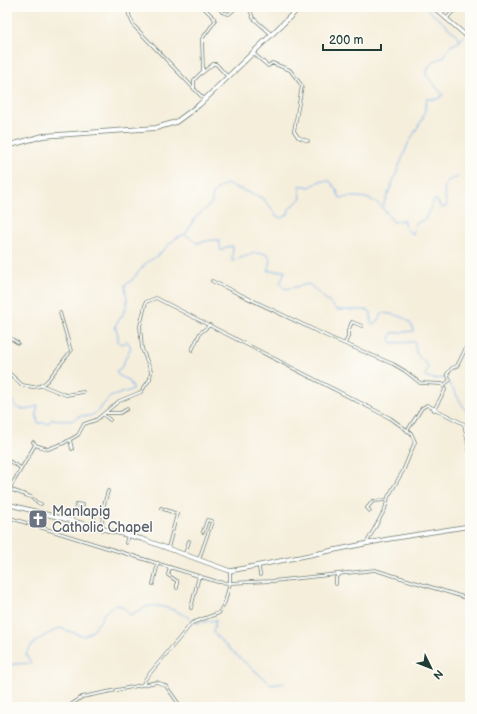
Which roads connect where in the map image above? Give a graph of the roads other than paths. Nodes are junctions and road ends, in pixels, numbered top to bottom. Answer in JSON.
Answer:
{"nodes":[{"id":1,"x":129,"y":7,"type":"edge"},
{"id":2,"x":203,"y":7,"type":"edge"},
{"id":3,"x":219,"y":7,"type":"edge"},
{"id":4,"x":242,"y":7,"type":"edge"},
{"id":5,"x":249,"y":7,"type":"edge"},
{"id":6,"x":300,"y":7,"type":"edge"},
{"id":7,"x":433,"y":7,"type":"edge"},
{"id":8,"x":447,"y":7,"type":"edge"},
{"id":9,"x":457,"y":7,"type":"edge"},
{"id":10,"x":441,"y":14,"type":"junction"},
{"id":11,"x":446,"y":19,"type":"junction"},
{"id":12,"x":272,"y":34,"type":"junction"},
{"id":13,"x":470,"y":39,"type":"edge"},
{"id":14,"x":253,"y":53,"type":"junction"},
{"id":15,"x":201,"y":74,"type":"junction"},
{"id":16,"x":228,"y":77,"type":"junction"},
{"id":17,"x":194,"y":89,"type":"junction"},
{"id":18,"x":204,"y":100,"type":"junction"},
{"id":19,"x":308,"y":141,"type":"dead end"},
{"id":20,"x":7,"y":146,"type":"edge"},
{"id":21,"x":212,"y":281,"type":"dead end"},
{"id":22,"x":7,"y":304,"type":"edge"},
{"id":23,"x":7,"y":312,"type":"edge"},
{"id":24,"x":60,"y":313,"type":"dead end"},
{"id":25,"x":210,"y":325,"type":"junction"},
{"id":26,"x":362,"y":326,"type":"dead end"},
{"id":27,"x":7,"y":336,"type":"edge"},
{"id":28,"x":18,"y":343,"type":"dead end"},
{"id":29,"x":345,"y":343,"type":"junction"},
{"id":30,"x":468,"y":344,"type":"dead end"},
{"id":31,"x":192,"y":350,"type":"dead end"},
{"id":32,"x":7,"y":371,"type":"edge"},
{"id":33,"x":446,"y":383,"type":"junction"},
{"id":34,"x":41,"y":385,"type":"junction"},
{"id":35,"x":83,"y":392,"type":"dead end"},
{"id":36,"x":127,"y":409,"type":"dead end"},
{"id":37,"x":434,"y":410,"type":"junction"},
{"id":38,"x":105,"y":414,"type":"junction"},
{"id":39,"x":110,"y":420,"type":"dead end"},
{"id":40,"x":408,"y":430,"type":"junction"},
{"id":41,"x":70,"y":440,"type":"junction"},
{"id":42,"x":33,"y":442,"type":"dead end"},
{"id":43,"x":36,"y":445,"type":"junction"},
{"id":44,"x":72,"y":449,"type":"dead end"},
{"id":45,"x":470,"y":453,"type":"edge"},
{"id":46,"x":7,"y":460,"type":"edge"},
{"id":47,"x":20,"y":468,"type":"junction"},
{"id":48,"x":9,"y":489,"type":"junction"},
{"id":49,"x":108,"y":491,"type":"dead end"},
{"id":50,"x":7,"y":493,"type":"edge"},
{"id":51,"x":387,"y":500,"type":"junction"},
{"id":52,"x":7,"y":504,"type":"edge"},
{"id":53,"x":41,"y":504,"type":"dead end"},
{"id":54,"x":83,"y":505,"type":"dead end"},
{"id":55,"x":161,"y":508,"type":"dead end"},
{"id":56,"x":370,"y":511,"type":"dead end"},
{"id":57,"x":95,"y":512,"type":"dead end"},
{"id":58,"x":7,"y":517,"type":"edge"},
{"id":59,"x":71,"y":520,"type":"junction"},
{"id":60,"x":92,"y":526,"type":"junction"},
{"id":61,"x":470,"y":526,"type":"edge"},
{"id":62,"x":102,"y":528,"type":"junction"},
{"id":63,"x":203,"y":532,"type":"dead end"},
{"id":64,"x":128,"y":535,"type":"junction"},
{"id":65,"x":189,"y":541,"type":"dead end"},
{"id":66,"x":126,"y":543,"type":"dead end"},
{"id":67,"x":366,"y":544,"type":"junction"},
{"id":68,"x":168,"y":548,"type":"junction"},
{"id":69,"x":184,"y":555,"type":"junction"},
{"id":70,"x":199,"y":560,"type":"junction"},
{"id":71,"x":158,"y":564,"type":"junction"},
{"id":72,"x":259,"y":567,"type":"junction"},
{"id":73,"x":170,"y":568,"type":"junction"},
{"id":74,"x":230,"y":571,"type":"junction"},
{"id":75,"x":340,"y":574,"type":"junction"},
{"id":76,"x":260,"y":575,"type":"dead end"},
{"id":77,"x":199,"y":576,"type":"junction"},
{"id":78,"x":230,"y":583,"type":"junction"},
{"id":79,"x":153,"y":584,"type":"dead end"},
{"id":80,"x":336,"y":584,"type":"dead end"},
{"id":81,"x":177,"y":588,"type":"dead end"},
{"id":82,"x":470,"y":599,"type":"edge"},
{"id":83,"x":191,"y":608,"type":"dead end"},
{"id":84,"x":143,"y":684,"type":"junction"},
{"id":85,"x":68,"y":707,"type":"edge"},
{"id":86,"x":182,"y":707,"type":"edge"}],
"edges":[{"from":1,"to":17,"type":"street"},
{"from":2,"to":15,"type":"street"},
{"from":3,"to":4,"type":"street"},
{"from":5,"to":12,"type":"street"},
{"from":6,"to":12,"type":"main road"},
{"from":7,"to":10,"type":"street"},
{"from":8,"to":10,"type":"street"},
{"from":9,"to":11,"type":"street"},
{"from":10,"to":11,"type":"street"},
{"from":11,"to":13,"type":"street"},
{"from":12,"to":14,"type":"main road"},
{"from":14,"to":16,"type":"main road"},
{"from":14,"to":19,"type":"street"},
{"from":15,"to":16,"type":"street"},
{"from":15,"to":17,"type":"street"},
{"from":16,"to":18,"type":"main road"},
{"from":17,"to":18,"type":"street"},
{"from":18,"to":20,"type":"main road"},
{"from":21,"to":29,"type":"street"},
{"from":22,"to":23,"type":"street"},
{"from":24,"to":34,"type":"street"},
{"from":25,"to":31,"type":"street"},
{"from":25,"to":38,"type":"street"},
{"from":25,"to":40,"type":"street"},
{"from":26,"to":29,"type":"street"},
{"from":27,"to":28,"type":"street"},
{"from":29,"to":33,"type":"street"},
{"from":30,"to":33,"type":"street"},
{"from":32,"to":34,"type":"street"},
{"from":33,"to":37,"type":"street"},
{"from":34,"to":35,"type":"street"},
{"from":36,"to":38,"type":"street"},
{"from":37,"to":40,"type":"street"},
{"from":37,"to":45,"type":"street"},
{"from":38,"to":39,"type":"street"},
{"from":38,"to":41,"type":"street"},
{"from":40,"to":51,"type":"street"},
{"from":41,"to":43,"type":"street"},
{"from":41,"to":44,"type":"street"},
{"from":42,"to":43,"type":"street"},
{"from":43,"to":47,"type":"street"},
{"from":46,"to":47,"type":"street"},
{"from":47,"to":48,"type":"street"},
{"from":48,"to":50,"type":"street"},
{"from":48,"to":53,"type":"street"},
{"from":49,"to":62,"type":"street"},
{"from":51,"to":56,"type":"street"},
{"from":51,"to":67,"type":"street"},
{"from":52,"to":59,"type":"main road"},
{"from":54,"to":59,"type":"street"},
{"from":55,"to":68,"type":"street"},
{"from":57,"to":60,"type":"street"},
{"from":58,"to":71,"type":"street"},
{"from":59,"to":60,"type":"main road"},
{"from":60,"to":62,"type":"main road"},
{"from":61,"to":67,"type":"main road"},
{"from":62,"to":64,"type":"main road"},
{"from":63,"to":70,"type":"street"},
{"from":64,"to":66,"type":"street"},
{"from":64,"to":68,"type":"main road"},
{"from":65,"to":69,"type":"street"},
{"from":67,"to":72,"type":"main road"},
{"from":68,"to":69,"type":"main road"},
{"from":69,"to":70,"type":"main road"},
{"from":70,"to":74,"type":"main road"},
{"from":71,"to":73,"type":"street"},
{"from":71,"to":79,"type":"street"},
{"from":72,"to":74,"type":"main road"},
{"from":72,"to":76,"type":"street"},
{"from":73,"to":77,"type":"street"},
{"from":73,"to":81,"type":"street"},
{"from":74,"to":78,"type":"street"},
{"from":75,"to":78,"type":"street"},
{"from":75,"to":80,"type":"street"},
{"from":75,"to":82,"type":"street"},
{"from":77,"to":78,"type":"street"},
{"from":77,"to":83,"type":"street"},
{"from":78,"to":84,"type":"street"},
{"from":84,"to":85,"type":"street"},
{"from":84,"to":86,"type":"street"}]}
